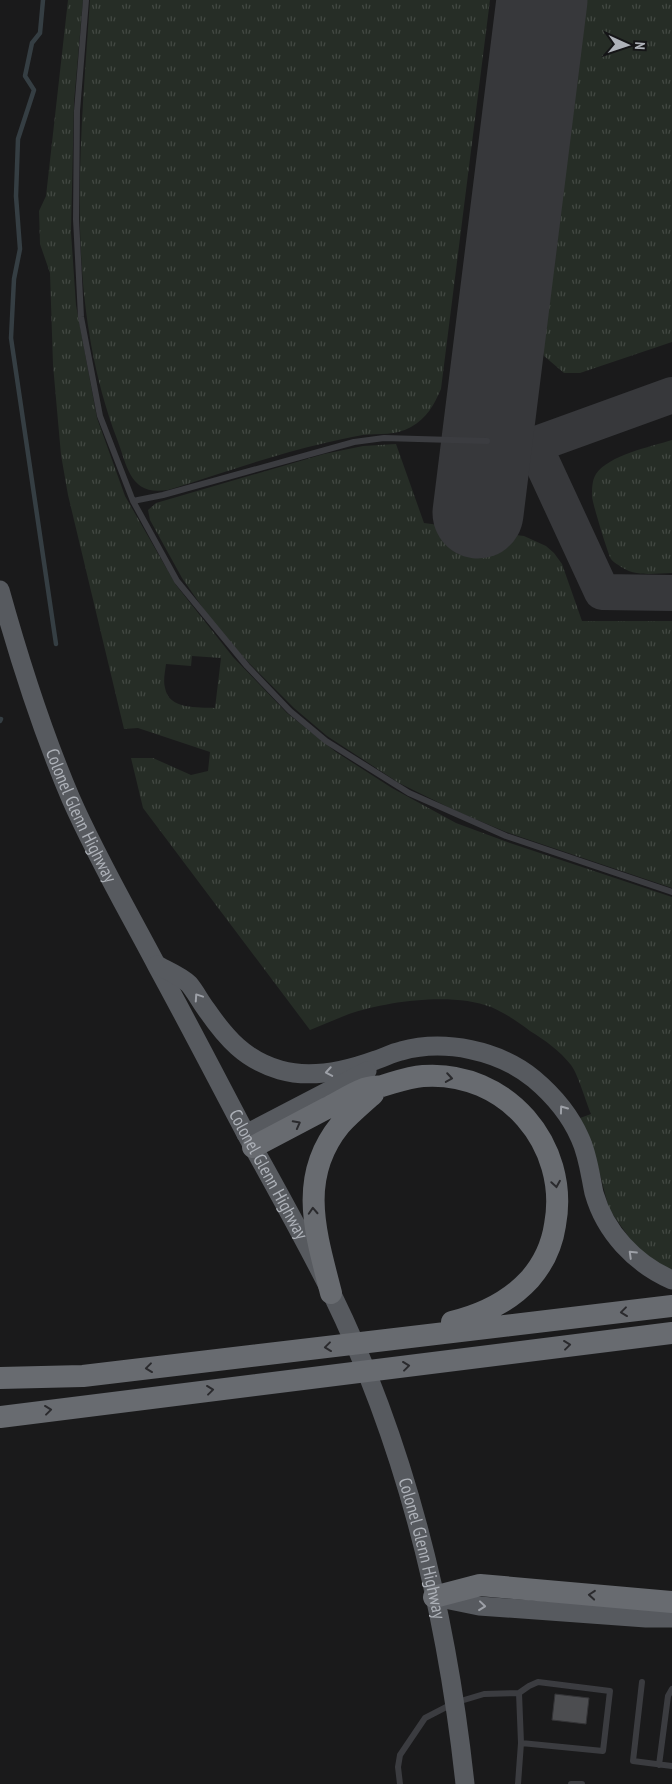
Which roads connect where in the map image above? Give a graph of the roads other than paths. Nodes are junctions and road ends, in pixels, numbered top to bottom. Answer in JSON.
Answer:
{"nodes":[{"id":1,"x":86,"y":0,"type":"edge"},
{"id":2,"x":488,"y":441,"type":"dead end"},
{"id":3,"x":133,"y":501,"type":"junction"},
{"id":4,"x":0,"y":590,"type":"edge"},
{"id":5,"x":672,"y":892,"type":"edge"},
{"id":6,"x":156,"y":965,"type":"junction"},
{"id":7,"x":376,"y":1060,"type":"junction"},
{"id":8,"x":383,"y":1085,"type":"junction"},
{"id":9,"x":250,"y":1140,"type":"junction"},
{"id":10,"x":672,"y":1280,"type":"edge"},
{"id":11,"x":331,"y":1293,"type":"junction"},
{"id":12,"x":672,"y":1306,"type":"edge"},
{"id":13,"x":672,"y":1333,"type":"edge"},
{"id":14,"x":411,"y":1337,"type":"junction"},
{"id":15,"x":608,"y":1340,"type":"junction"},
{"id":16,"x":672,"y":1344,"type":"edge"},
{"id":17,"x":83,"y":1376,"type":"junction"},
{"id":18,"x":0,"y":1378,"type":"edge"},
{"id":19,"x":0,"y":1394,"type":"edge"},
{"id":20,"x":0,"y":1416,"type":"edge"},
{"id":21,"x":434,"y":1597,"type":"junction"},
{"id":22,"x":672,"y":1602,"type":"edge"},
{"id":23,"x":672,"y":1618,"type":"edge"},
{"id":24,"x":642,"y":1682,"type":"dead end"},
{"id":25,"x":672,"y":1688,"type":"edge"},
{"id":26,"x":519,"y":1693,"type":"junction"},
{"id":27,"x":454,"y":1703,"type":"junction"},
{"id":28,"x":521,"y":1743,"type":"junction"},
{"id":29,"x":660,"y":1765,"type":"junction"},
{"id":30,"x":672,"y":1766,"type":"edge"},
{"id":31,"x":400,"y":1784,"type":"edge"},
{"id":32,"x":465,"y":1784,"type":"edge"},
{"id":33,"x":518,"y":1784,"type":"edge"},
{"id":34,"x":571,"y":1784,"type":"edge"},
{"id":35,"x":582,"y":1784,"type":"edge"}],
"edges":[{"from":1,"to":3,"type":"lane"},
{"from":2,"to":3,"type":"lane"},
{"from":3,"to":5,"type":"lane"},
{"from":4,"to":6,"type":"main road","name":"Colonel Glenn Highway"},
{"from":7,"to":6,"type":"main road","one_way":true},
{"from":6,"to":9,"type":"main road","name":"Colonel Glenn Highway"},
{"from":7,"to":9,"type":"main road"},
{"from":10,"to":7,"type":"main road","one_way":true},
{"from":9,"to":8,"type":"highway","one_way":true},
{"from":11,"to":8,"type":"highway","one_way":true},
{"from":8,"to":14,"type":"highway","one_way":true},
{"from":9,"to":11,"type":"main road","name":"Colonel Glenn Highway"},
{"from":11,"to":21,"type":"main road","name":"Colonel Glenn Highway"},
{"from":12,"to":14,"type":"highway","one_way":true},
{"from":13,"to":15,"type":"highway"},
{"from":14,"to":17,"type":"highway","one_way":true},
{"from":15,"to":16,"type":"highway"},
{"from":20,"to":15,"type":"highway","one_way":true},
{"from":17,"to":18,"type":"highway"},
{"from":17,"to":19,"type":"highway"},
{"from":22,"to":21,"type":"highway","one_way":true},
{"from":21,"to":23,"type":"main road","one_way":true},
{"from":21,"to":27,"type":"main road","name":"Colonel Glenn Highway"},
{"from":24,"to":29,"type":"lane"},
{"from":25,"to":29,"type":"lane"},
{"from":26,"to":27,"type":"lane"},
{"from":26,"to":28,"type":"lane"},
{"from":26,"to":28,"type":"lane"},
{"from":27,"to":31,"type":"lane"},
{"from":27,"to":32,"type":"main road","name":"Colonel Glenn Highway"},
{"from":28,"to":33,"type":"lane"},
{"from":29,"to":30,"type":"lane"},
{"from":34,"to":35,"type":"lane"}]}
